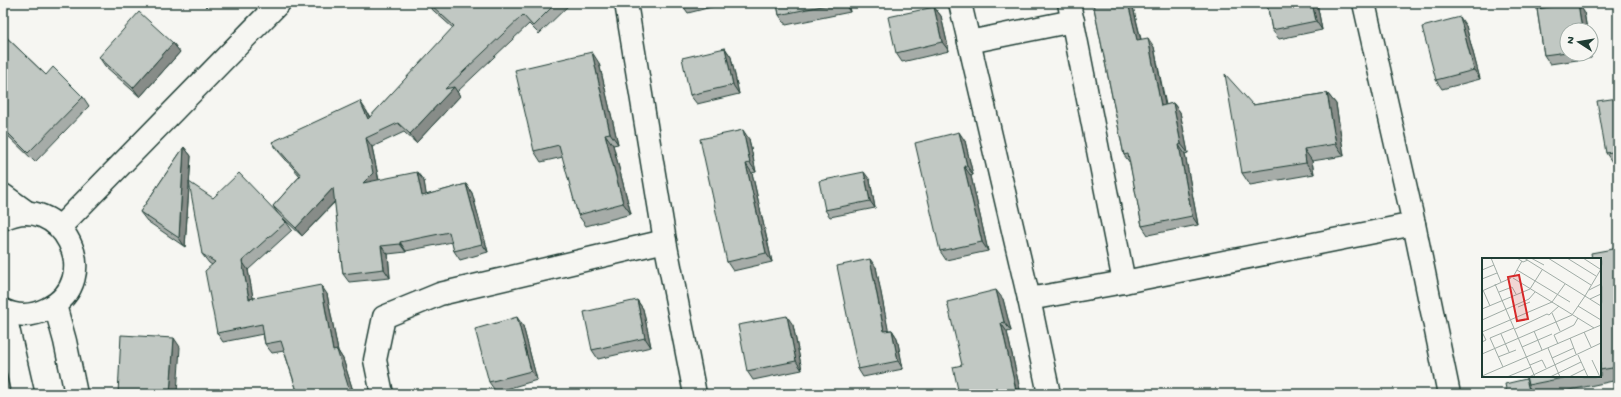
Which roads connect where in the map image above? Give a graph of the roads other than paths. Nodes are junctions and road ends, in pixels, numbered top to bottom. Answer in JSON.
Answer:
{"nodes":[{"id":1,"x":279,"y":3,"type":"edge"},
{"id":2,"x":626,"y":3,"type":"edge"},
{"id":3,"x":960,"y":3,"type":"edge"},
{"id":4,"x":1364,"y":3,"type":"edge"},
{"id":5,"x":1071,"y":12,"type":"edge"},
{"id":6,"x":969,"y":42,"type":"junction"},
{"id":7,"x":3,"y":195,"type":"edge"},
{"id":8,"x":28,"y":213,"type":"junction"},
{"id":9,"x":3,"y":219,"type":"edge"},
{"id":10,"x":1414,"y":224,"type":"junction"},
{"id":11,"x":60,"y":227,"type":"junction"},
{"id":12,"x":665,"y":241,"type":"junction"},
{"id":13,"x":1124,"y":282,"type":"junction"},
{"id":14,"x":1029,"y":299,"type":"junction"},
{"id":15,"x":55,"y":305,"type":"junction"},
{"id":16,"x":4,"y":310,"type":"edge"},
{"id":17,"x":23,"y":394,"type":"edge"},
{"id":18,"x":76,"y":394,"type":"edge"},
{"id":19,"x":382,"y":394,"type":"edge"},
{"id":20,"x":695,"y":394,"type":"edge"},
{"id":21,"x":1049,"y":394,"type":"edge"},
{"id":22,"x":1450,"y":394,"type":"edge"}],
"edges":[{"from":1,"to":11,"type":"street"},
{"from":2,"to":12,"type":"street"},
{"from":3,"to":6,"type":"street"},
{"from":4,"to":10,"type":"street"},
{"from":5,"to":6,"type":"street"},
{"from":5,"to":13,"type":"street"},
{"from":6,"to":14,"type":"street"},
{"from":7,"to":8,"type":"street"},
{"from":8,"to":9,"type":"street"},
{"from":8,"to":11,"type":"street"},
{"from":10,"to":13,"type":"street"},
{"from":10,"to":22,"type":"street"},
{"from":11,"to":15,"type":"street"},
{"from":12,"to":19,"type":"street"},
{"from":12,"to":20,"type":"street"},
{"from":13,"to":14,"type":"street"},
{"from":14,"to":21,"type":"street"},
{"from":15,"to":16,"type":"street"},
{"from":15,"to":18,"type":"street"},
{"from":16,"to":17,"type":"street"}]}
